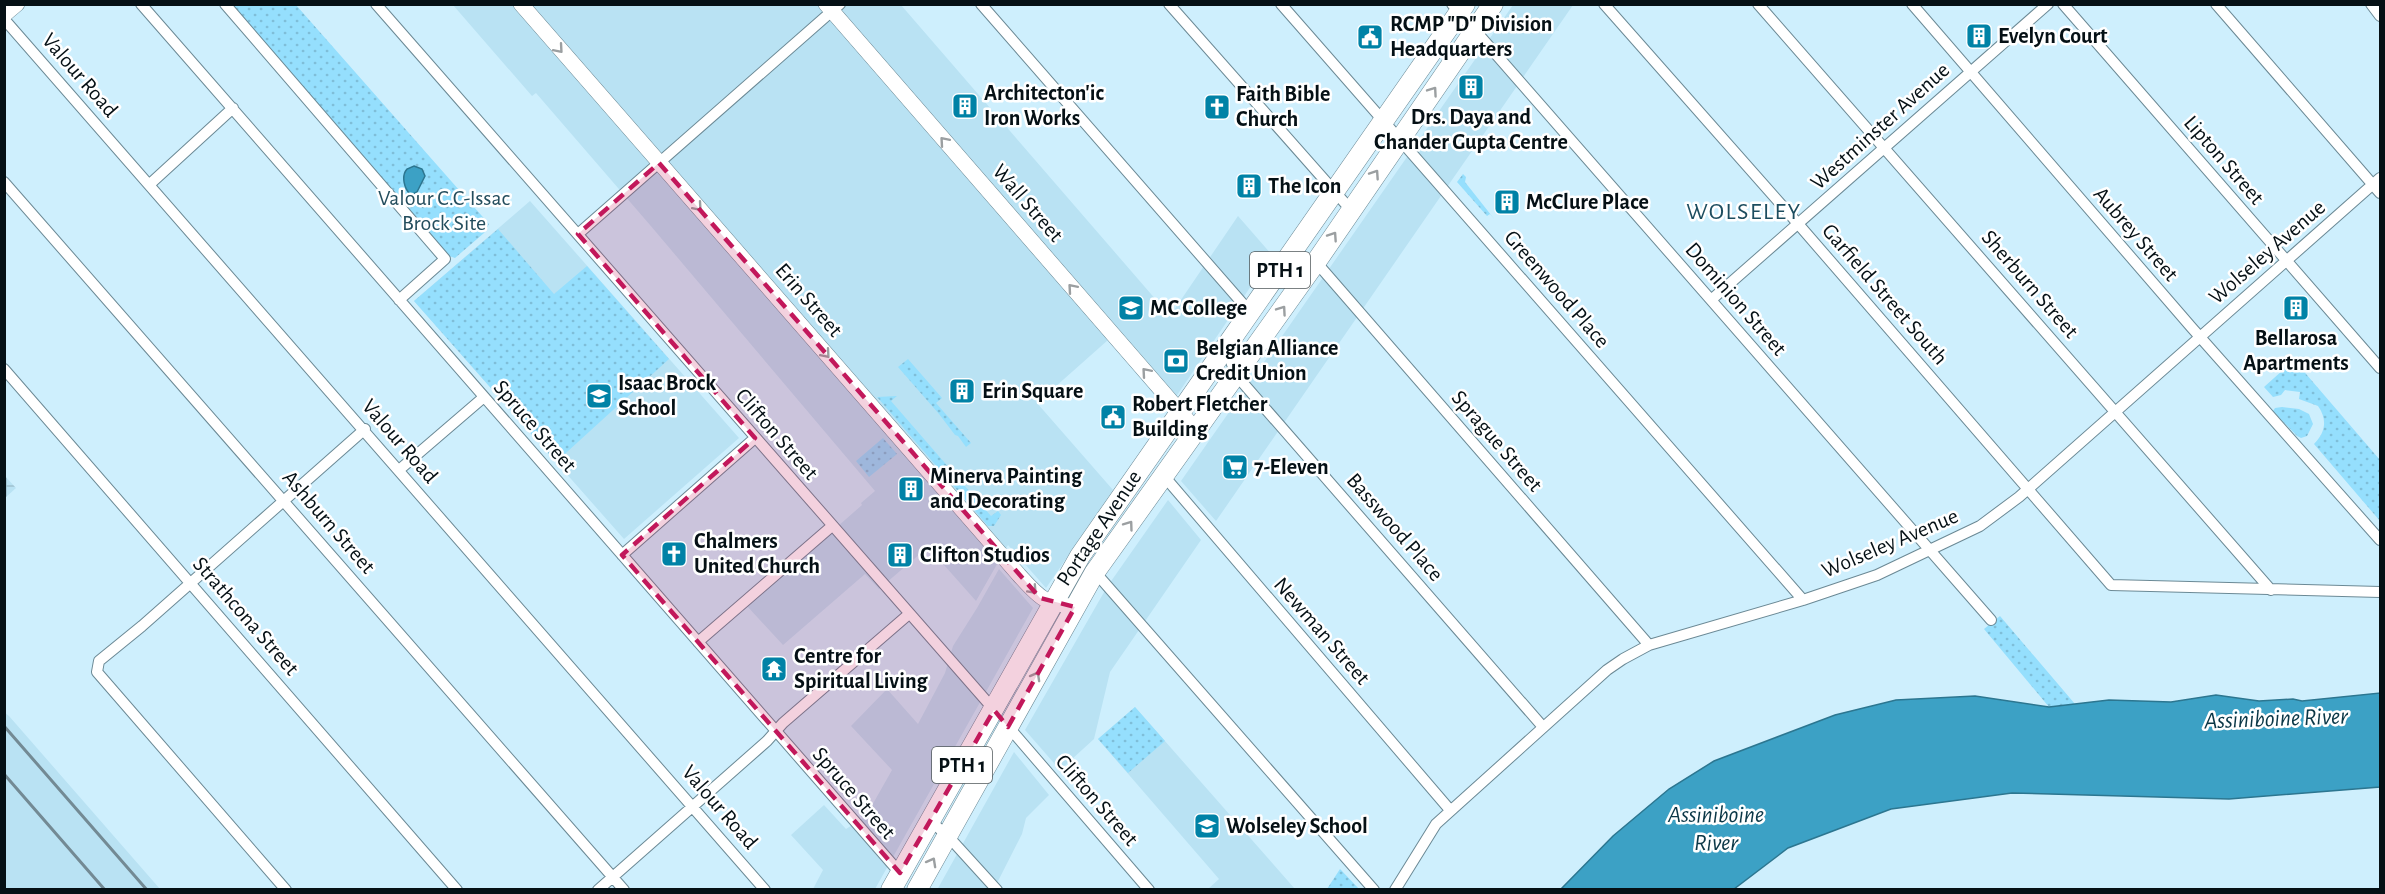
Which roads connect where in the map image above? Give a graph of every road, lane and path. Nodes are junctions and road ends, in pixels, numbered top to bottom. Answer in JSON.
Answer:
{"nodes":[{"id":1,"x":17,"y":4,"type":"edge"},
{"id":2,"x":141,"y":4,"type":"edge"},
{"id":3,"x":225,"y":4,"type":"edge"},
{"id":4,"x":376,"y":4,"type":"edge"},
{"id":5,"x":521,"y":4,"type":"edge"},
{"id":6,"x":981,"y":4,"type":"edge"},
{"id":7,"x":1169,"y":4,"type":"edge"},
{"id":8,"x":1281,"y":4,"type":"edge"},
{"id":9,"x":1493,"y":4,"type":"edge"},
{"id":10,"x":1604,"y":4,"type":"edge"},
{"id":11,"x":1758,"y":4,"type":"edge"},
{"id":12,"x":1912,"y":4,"type":"edge"},
{"id":13,"x":2048,"y":4,"type":"edge"},
{"id":14,"x":2063,"y":4,"type":"edge"},
{"id":15,"x":2216,"y":4,"type":"edge"},
{"id":16,"x":2371,"y":4,"type":"edge"},
{"id":17,"x":833,"y":7,"type":"edge"},
{"id":18,"x":1459,"y":8,"type":"edge"},
{"id":19,"x":2380,"y":16,"type":"edge"},
{"id":20,"x":4,"y":17,"type":"edge"},
{"id":21,"x":1474,"y":31,"type":"junction"},
{"id":22,"x":1971,"y":72,"type":"junction"},
{"id":23,"x":233,"y":108,"type":"junction"},
{"id":24,"x":1384,"y":121,"type":"junction"},
{"id":25,"x":1399,"y":138,"type":"junction"},
{"id":26,"x":1885,"y":148,"type":"junction"},
{"id":27,"x":659,"y":163,"type":"junction"},
{"id":28,"x":4,"y":182,"type":"edge"},
{"id":29,"x":150,"y":184,"type":"junction"},
{"id":30,"x":2378,"y":185,"type":"edge"},
{"id":31,"x":1335,"y":192,"type":"junction"},
{"id":32,"x":1351,"y":210,"type":"junction"},
{"id":33,"x":1799,"y":225,"type":"junction"},
{"id":34,"x":578,"y":234,"type":"junction"},
{"id":35,"x":2287,"y":261,"type":"junction"},
{"id":36,"x":1316,"y":262,"type":"junction"},
{"id":37,"x":399,"y":300,"type":"junction"},
{"id":38,"x":1712,"y":300,"type":"junction"},
{"id":39,"x":1250,"y":312,"type":"junction"},
{"id":40,"x":2200,"y":337,"type":"junction"},
{"id":41,"x":1226,"y":348,"type":"junction"},
{"id":42,"x":2380,"y":368,"type":"edge"},
{"id":43,"x":4,"y":369,"type":"edge"},
{"id":44,"x":1236,"y":375,"type":"junction"},
{"id":45,"x":484,"y":397,"type":"junction"},
{"id":46,"x":2115,"y":412,"type":"junction"},
{"id":47,"x":1182,"y":413,"type":"junction"},
{"id":48,"x":364,"y":429,"type":"junction"},
{"id":49,"x":1196,"y":430,"type":"junction"},
{"id":50,"x":755,"y":438,"type":"junction"},
{"id":51,"x":399,"y":470,"type":"junction"},
{"id":52,"x":1164,"y":476,"type":"junction"},
{"id":53,"x":2028,"y":489,"type":"junction"},
{"id":54,"x":284,"y":500,"type":"junction"},
{"id":55,"x":832,"y":526,"type":"junction"},
{"id":56,"x":2380,"y":540,"type":"edge"},
{"id":57,"x":1930,"y":551,"type":"junction"},
{"id":58,"x":622,"y":555,"type":"junction"},
{"id":59,"x":1095,"y":572,"type":"junction"},
{"id":60,"x":191,"y":582,"type":"junction"},
{"id":61,"x":2271,"y":590,"type":"junction"},
{"id":62,"x":2380,"y":592,"type":"edge"},
{"id":63,"x":1803,"y":600,"type":"junction"},
{"id":64,"x":1053,"y":604,"type":"junction"},
{"id":65,"x":1075,"y":607,"type":"junction"},
{"id":66,"x":909,"y":614,"type":"junction"},
{"id":67,"x":1991,"y":620,"type":"dead end"},
{"id":68,"x":698,"y":642,"type":"junction"},
{"id":69,"x":1649,"y":645,"type":"junction"},
{"id":70,"x":994,"y":710,"type":"junction"},
{"id":71,"x":1008,"y":727,"type":"junction"},
{"id":72,"x":1543,"y":727,"type":"junction"},
{"id":73,"x":775,"y":732,"type":"junction"},
{"id":74,"x":693,"y":806,"type":"junction"},
{"id":75,"x":1450,"y":810,"type":"junction"},
{"id":76,"x":930,"y":820,"type":"junction"},
{"id":77,"x":947,"y":835,"type":"junction"},
{"id":78,"x":613,"y":877,"type":"junction"},
{"id":79,"x":896,"y":881,"type":"edge"},
{"id":80,"x":286,"y":890,"type":"edge"},
{"id":81,"x":457,"y":890,"type":"edge"},
{"id":82,"x":598,"y":890,"type":"edge"},
{"id":83,"x":624,"y":890,"type":"edge"},
{"id":84,"x":765,"y":890,"type":"edge"},
{"id":85,"x":917,"y":890,"type":"edge"},
{"id":86,"x":997,"y":890,"type":"edge"},
{"id":87,"x":1149,"y":890,"type":"edge"},
{"id":88,"x":1374,"y":890,"type":"edge"},
{"id":89,"x":1395,"y":890,"type":"edge"}],
"edges":[{"from":1,"to":20,"type":"main road"},
{"from":2,"to":23,"type":"street","name":"Spruce Street"},
{"from":3,"to":37,"type":"street"},
{"from":4,"to":34,"type":"street","name":"Clifton Street"},
{"from":5,"to":27,"type":"main road","name":"Erin Street","one_way":true},
{"from":6,"to":39,"type":"street"},
{"from":7,"to":31,"type":"street"},
{"from":8,"to":24,"type":"street","name":"Greenwood Place"},
{"from":9,"to":21,"type":"highway","name":"Portage Avenue","number":"PTH 1"},
{"from":10,"to":33,"type":"street","name":"Garfield Street South"},
{"from":11,"to":26,"type":"street","name":"Sherburn Street"},
{"from":12,"to":22,"type":"street","name":"Aubrey Street"},
{"from":13,"to":22,"type":"street","name":"Westminster Avenue"},
{"from":14,"to":35,"type":"street","name":"Lipton Street"},
{"from":15,"to":30,"type":"street"},
{"from":16,"to":19,"type":"street"},
{"from":17,"to":27,"type":"street"},
{"from":47,"to":17,"type":"main road","name":"Wall Street","one_way":true},
{"from":18,"to":21,"type":"street","name":"Dominion Street"},
{"from":18,"to":24,"type":"highway","name":"Portage Avenue","number":"PTH 1"},
{"from":20,"to":29,"type":"street","name":"Valour Road"},
{"from":25,"to":21,"type":"highway","name":"Portage Avenue","number":"PTH 1","one_way":true},
{"from":21,"to":38,"type":"street","name":"Dominion Street"},
{"from":22,"to":26,"type":"street","name":"Westminster Avenue"},
{"from":22,"to":40,"type":"street","name":"Aubrey Street"},
{"from":23,"to":29,"type":"street"},
{"from":23,"to":37,"type":"street","name":"Spruce Street"},
{"from":24,"to":25,"type":"street","name":"Greenwood Place"},
{"from":24,"to":31,"type":"highway","name":"Portage Avenue","number":"PTH 1"},
{"from":32,"to":25,"type":"highway","name":"Portage Avenue","number":"PTH 1","one_way":true},
{"from":25,"to":63,"type":"street","name":"Greenwood Place"},
{"from":26,"to":33,"type":"street","name":"Westminster Avenue"},
{"from":26,"to":46,"type":"street","name":"Sherburn Street"},
{"from":27,"to":34,"type":"street"},
{"from":27,"to":64,"type":"main road","name":"Erin Street","one_way":true},
{"from":28,"to":54,"type":"street","name":"Ashburn Street"},
{"from":29,"to":48,"type":"street","name":"Valour Road"},
{"from":30,"to":35,"type":"street","name":"Wolseley Avenue"},
{"from":31,"to":32,"type":"street"},
{"from":31,"to":39,"type":"highway","name":"Portage Avenue","number":"PTH 1"},
{"from":36,"to":32,"type":"highway","name":"Portage Avenue","number":"PTH 1","one_way":true},
{"from":33,"to":38,"type":"street","name":"Westminster Avenue"},
{"from":33,"to":53,"type":"street","name":"Garfield Street South"},
{"from":34,"to":50,"type":"street","name":"Clifton Street"},
{"from":35,"to":40,"type":"street","name":"Wolseley Avenue"},
{"from":35,"to":42,"type":"street","name":"Lipton Street"},
{"from":44,"to":36,"type":"highway","name":"Portage Avenue","number":"PTH 1","one_way":true},
{"from":36,"to":69,"type":"street","name":"Sprague Street"},
{"from":37,"to":45,"type":"street","name":"Spruce Street"},
{"from":38,"to":57,"type":"street","name":"Dominion Street"},
{"from":39,"to":41,"type":"highway","name":"Portage Avenue","number":"PTH 1"},
{"from":40,"to":46,"type":"street","name":"Wolseley Avenue"},
{"from":40,"to":56,"type":"street","name":"Aubrey Street"},
{"from":41,"to":44,"type":"street","name":"Basswood Place"},
{"from":41,"to":47,"type":"highway","name":"Portage Avenue","number":"PTH 1"},
{"from":43,"to":60,"type":"street","name":"Strathcona Street"},
{"from":44,"to":49,"type":"highway","name":"Portage Avenue","number":"PTH 1"},
{"from":44,"to":72,"type":"street","name":"Basswood Place"},
{"from":45,"to":51,"type":"street"},
{"from":45,"to":58,"type":"street","name":"Spruce Street"},
{"from":46,"to":53,"type":"street","name":"Wolseley Avenue"},
{"from":46,"to":61,"type":"street","name":"Sherburn Street"},
{"from":47,"to":49,"type":"main road","name":"Wall Street"},
{"from":47,"to":64,"type":"highway","name":"Portage Avenue","number":"PTH 1"},
{"from":48,"to":51,"type":"street","name":"Valour Road"},
{"from":48,"to":54,"type":"street"},
{"from":49,"to":52,"type":"highway","name":"Portage Avenue","number":"PTH 1"},
{"from":50,"to":55,"type":"street","name":"Clifton Street"},
{"from":50,"to":58,"type":"street"},
{"from":51,"to":74,"type":"street","name":"Valour Road"},
{"from":59,"to":52,"type":"highway","name":"Portage Avenue","number":"PTH 1","one_way":true},
{"from":52,"to":75,"type":"street","name":"Newman Street"},
{"from":53,"to":57,"type":"street","name":"Wolseley Avenue"},
{"from":53,"to":61,"type":"street","name":"Garfield Street South"},
{"from":54,"to":60,"type":"street"},
{"from":54,"to":78,"type":"street","name":"Ashburn Street"},
{"from":55,"to":66,"type":"street","name":"Clifton Street"},
{"from":55,"to":68,"type":"street"},
{"from":57,"to":63,"type":"street","name":"Wolseley Avenue"},
{"from":57,"to":67,"type":"street","name":"Dominion Street"},
{"from":58,"to":68,"type":"street","name":"Spruce Street"},
{"from":59,"to":65,"type":"highway","name":"Portage Avenue","number":"PTH 1"},
{"from":59,"to":88,"type":"street"},
{"from":60,"to":80,"type":"street"},
{"from":60,"to":81,"type":"street","name":"Strathcona Street"},
{"from":61,"to":62,"type":"street"},
{"from":63,"to":69,"type":"street","name":"Wolseley Avenue"},
{"from":64,"to":65,"type":"main road","name":"Erin Street"},
{"from":64,"to":70,"type":"highway","name":"Portage Avenue","number":"PTH 1"},
{"from":71,"to":65,"type":"highway","name":"Portage Avenue","number":"PTH 1","one_way":true},
{"from":66,"to":70,"type":"street","name":"Clifton Street"},
{"from":66,"to":73,"type":"street"},
{"from":68,"to":73,"type":"street","name":"Spruce Street"},
{"from":69,"to":72,"type":"street","name":"Wolseley Avenue"},
{"from":70,"to":71,"type":"street","name":"Clifton Street"},
{"from":70,"to":76,"type":"highway","name":"Portage Avenue","number":"PTH 1"},
{"from":71,"to":77,"type":"highway","name":"Portage Avenue","number":"PTH 1"},
{"from":71,"to":87,"type":"street","name":"Clifton Street"},
{"from":72,"to":75,"type":"street","name":"Wolseley Avenue"},
{"from":73,"to":74,"type":"street"},
{"from":73,"to":79,"type":"street","name":"Spruce Street"},
{"from":74,"to":78,"type":"street"},
{"from":74,"to":84,"type":"street","name":"Valour Road"},
{"from":75,"to":89,"type":"street","name":"Wolseley Avenue"},
{"from":76,"to":77,"type":"street"},
{"from":76,"to":79,"type":"highway","name":"Portage Avenue","number":"PTH 1"},
{"from":85,"to":77,"type":"highway","name":"Portage Avenue","number":"PTH 1","one_way":true},
{"from":77,"to":86,"type":"street"},
{"from":78,"to":82,"type":"street"},
{"from":78,"to":83,"type":"street","name":"Ashburn Street"}]}
